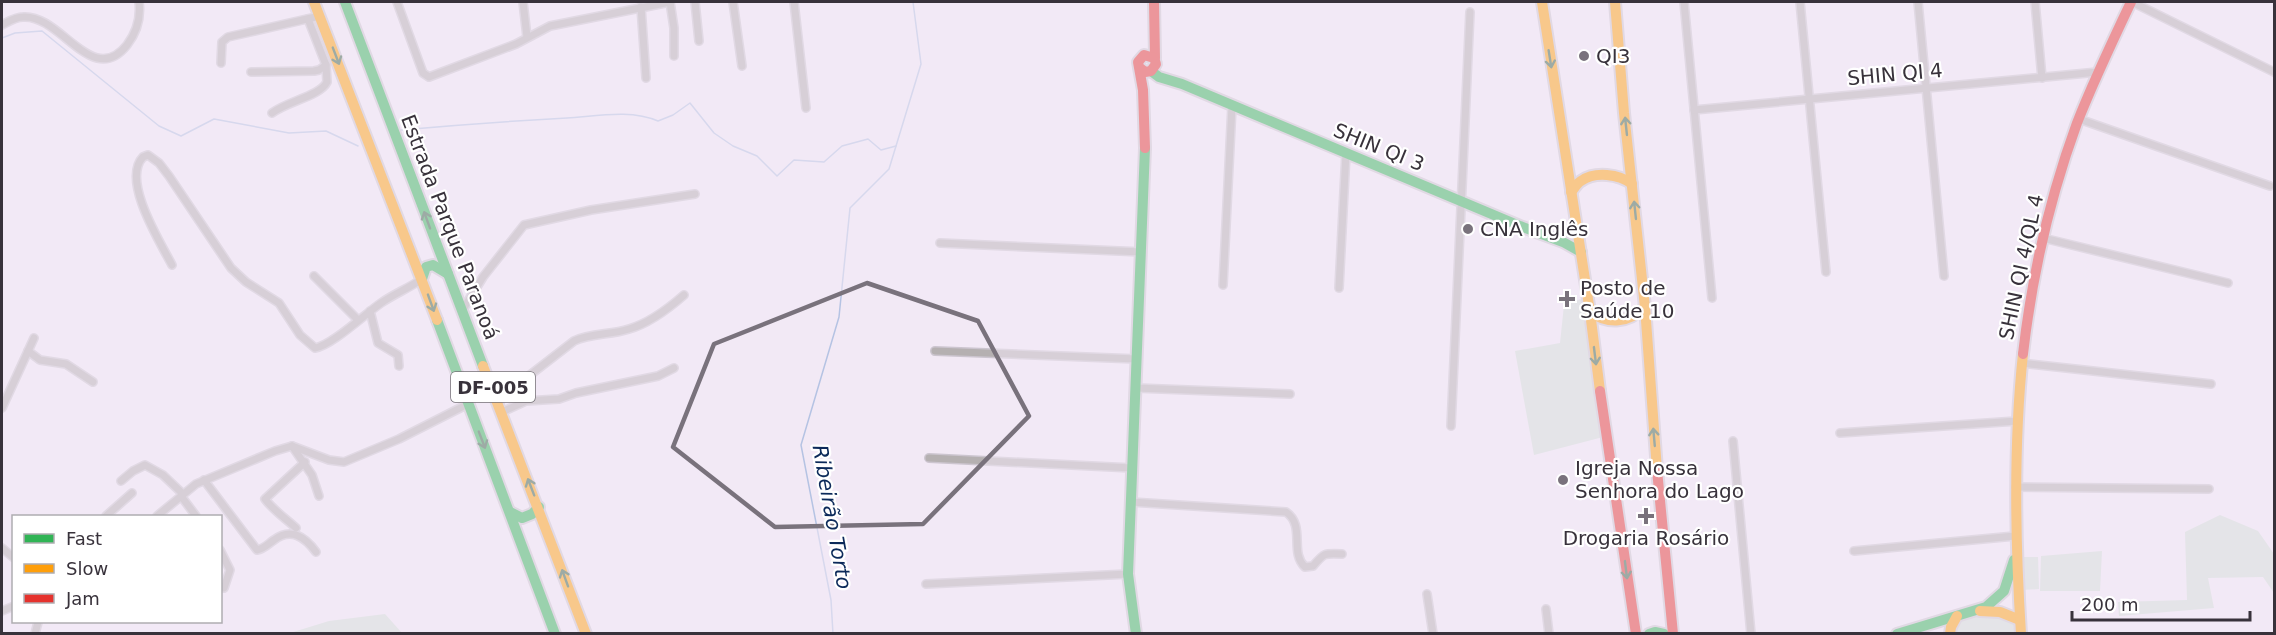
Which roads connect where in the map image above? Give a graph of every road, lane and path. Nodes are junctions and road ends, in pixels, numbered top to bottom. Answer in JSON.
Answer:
{"nodes":[{"id":1,"x":139,"y":2,"type":"edge"},
{"id":2,"x":314,"y":2,"type":"edge"},
{"id":3,"x":345,"y":2,"type":"edge"},
{"id":4,"x":399,"y":2,"type":"edge"},
{"id":5,"x":523,"y":2,"type":"edge"},
{"id":6,"x":670,"y":2,"type":"edge"},
{"id":7,"x":695,"y":2,"type":"edge"},
{"id":8,"x":733,"y":2,"type":"edge"},
{"id":9,"x":795,"y":2,"type":"edge"},
{"id":10,"x":1154,"y":2,"type":"edge"},
{"id":11,"x":1542,"y":2,"type":"edge"},
{"id":12,"x":1615,"y":2,"type":"edge"},
{"id":13,"x":1684,"y":2,"type":"edge"},
{"id":14,"x":1800,"y":2,"type":"edge"},
{"id":15,"x":1918,"y":2,"type":"edge"},
{"id":16,"x":2035,"y":2,"type":"edge"},
{"id":17,"x":2132,"y":2,"type":"edge"},
{"id":18,"x":641,"y":7,"type":"junction"},
{"id":19,"x":1470,"y":12,"type":"dead end"},
{"id":20,"x":320,"y":16,"type":"junction"},
{"id":21,"x":308,"y":19,"type":"junction"},
{"id":22,"x":2,"y":25,"type":"edge"},
{"id":23,"x":527,"y":37,"type":"junction"},
{"id":24,"x":699,"y":41,"type":"dead end"},
{"id":25,"x":674,"y":56,"type":"dead end"},
{"id":26,"x":220,"y":63,"type":"dead end"},
{"id":27,"x":1149,"y":64,"type":"junction"},
{"id":28,"x":326,"y":65,"type":"junction"},
{"id":29,"x":742,"y":66,"type":"dead end"},
{"id":30,"x":251,"y":72,"type":"dead end"},
{"id":31,"x":2098,"y":72,"type":"junction"},
{"id":32,"x":2274,"y":72,"type":"edge"},
{"id":33,"x":646,"y":78,"type":"dead end"},
{"id":34,"x":2042,"y":78,"type":"junction"},
{"id":35,"x":1926,"y":88,"type":"junction"},
{"id":36,"x":1809,"y":98,"type":"junction"},
{"id":37,"x":1232,"y":106,"type":"junction"},
{"id":38,"x":806,"y":108,"type":"dead end"},
{"id":39,"x":1694,"y":110,"type":"junction"},
{"id":40,"x":272,"y":113,"type":"dead end"},
{"id":41,"x":2079,"y":119,"type":"junction"},
{"id":42,"x":1346,"y":153,"type":"junction"},
{"id":43,"x":1632,"y":184,"type":"junction"},
{"id":44,"x":2270,"y":186,"type":"dead end"},
{"id":45,"x":1571,"y":192,"type":"junction"},
{"id":46,"x":695,"y":194,"type":"dead end"},
{"id":47,"x":1461,"y":200,"type":"junction"},
{"id":48,"x":1579,"y":237,"type":"junction"},
{"id":49,"x":2043,"y":238,"type":"junction"},
{"id":50,"x":1563,"y":242,"type":"junction"},
{"id":51,"x":940,"y":243,"type":"dead end"},
{"id":52,"x":1142,"y":252,"type":"junction"},
{"id":53,"x":1581,"y":252,"type":"junction"},
{"id":54,"x":172,"y":265,"type":"dead end"},
{"id":55,"x":1826,"y":272,"type":"dead end"},
{"id":56,"x":448,"y":274,"type":"junction"},
{"id":57,"x":314,"y":276,"type":"dead end"},
{"id":58,"x":1944,"y":276,"type":"dead end"},
{"id":59,"x":422,"y":279,"type":"junction"},
{"id":60,"x":2228,"y":283,"type":"dead end"},
{"id":61,"x":1223,"y":285,"type":"dead end"},
{"id":62,"x":1339,"y":288,"type":"dead end"},
{"id":63,"x":684,"y":295,"type":"dead end"},
{"id":64,"x":1712,"y":298,"type":"dead end"},
{"id":65,"x":1645,"y":307,"type":"junction"},
{"id":66,"x":370,"y":311,"type":"junction"},
{"id":67,"x":462,"y":311,"type":"junction"},
{"id":68,"x":1590,"y":312,"type":"junction"},
{"id":69,"x":358,"y":320,"type":"junction"},
{"id":70,"x":34,"y":338,"type":"dead end"},
{"id":71,"x":28,"y":351,"type":"junction"},
{"id":72,"x":935,"y":351,"type":"dead end"},
{"id":73,"x":1137,"y":359,"type":"junction"},
{"id":74,"x":2021,"y":363,"type":"junction"},
{"id":75,"x":399,"y":366,"type":"dead end"},
{"id":76,"x":674,"y":368,"type":"dead end"},
{"id":77,"x":93,"y":382,"type":"dead end"},
{"id":78,"x":2211,"y":384,"type":"dead end"},
{"id":79,"x":1136,"y":388,"type":"junction"},
{"id":80,"x":1290,"y":394,"type":"dead end"},
{"id":81,"x":496,"y":397,"type":"junction"},
{"id":82,"x":468,"y":404,"type":"junction"},
{"id":83,"x":2,"y":408,"type":"edge"},
{"id":84,"x":502,"y":412,"type":"junction"},
{"id":85,"x":2017,"y":421,"type":"junction"},
{"id":86,"x":1450,"y":426,"type":"dead end"},
{"id":87,"x":1840,"y":433,"type":"dead end"},
{"id":88,"x":1733,"y":441,"type":"dead end"},
{"id":89,"x":292,"y":446,"type":"junction"},
{"id":90,"x":929,"y":458,"type":"dead end"},
{"id":91,"x":305,"y":462,"type":"junction"},
{"id":92,"x":1132,"y":468,"type":"junction"},
{"id":93,"x":204,"y":480,"type":"junction"},
{"id":94,"x":122,"y":481,"type":"dead end"},
{"id":95,"x":2015,"y":487,"type":"junction"},
{"id":96,"x":2209,"y":489,"type":"dead end"},
{"id":97,"x":132,"y":493,"type":"dead end"},
{"id":98,"x":182,"y":495,"type":"junction"},
{"id":99,"x":319,"y":496,"type":"dead end"},
{"id":100,"x":1131,"y":502,"type":"junction"},
{"id":101,"x":539,"y":507,"type":"junction"},
{"id":102,"x":510,"y":512,"type":"junction"},
{"id":103,"x":107,"y":515,"type":"edge"},
{"id":104,"x":158,"y":515,"type":"edge"},
{"id":105,"x":195,"y":515,"type":"edge"},
{"id":106,"x":296,"y":528,"type":"dead end"},
{"id":107,"x":2015,"y":536,"type":"junction"},
{"id":108,"x":316,"y":552,"type":"dead end"},
{"id":109,"x":1854,"y":552,"type":"dead end"},
{"id":110,"x":222,"y":554,"type":"edge"},
{"id":111,"x":1342,"y":554,"type":"dead end"},
{"id":112,"x":2015,"y":554,"type":"junction"},
{"id":113,"x":1128,"y":574,"type":"junction"},
{"id":114,"x":926,"y":584,"type":"dead end"},
{"id":115,"x":224,"y":588,"type":"dead end"},
{"id":116,"x":1427,"y":594,"type":"dead end"},
{"id":117,"x":1546,"y":609,"type":"dead end"},
{"id":118,"x":1974,"y":612,"type":"junction"},
{"id":119,"x":1957,"y":616,"type":"junction"},
{"id":120,"x":2020,"y":620,"type":"junction"},
{"id":121,"x":555,"y":633,"type":"edge"},
{"id":122,"x":586,"y":633,"type":"edge"},
{"id":123,"x":1136,"y":633,"type":"edge"},
{"id":124,"x":1433,"y":633,"type":"edge"},
{"id":125,"x":1549,"y":633,"type":"edge"},
{"id":126,"x":1636,"y":633,"type":"edge"},
{"id":127,"x":1649,"y":633,"type":"edge"},
{"id":128,"x":1664,"y":633,"type":"edge"},
{"id":129,"x":1673,"y":633,"type":"edge"},
{"id":130,"x":1751,"y":633,"type":"edge"},
{"id":131,"x":1897,"y":633,"type":"edge"},
{"id":132,"x":1950,"y":633,"type":"edge"},
{"id":133,"x":2021,"y":633,"type":"edge"}],
"edges":[{"from":1,"to":22,"type":"street"},
{"from":2,"to":20,"type":"main road","number":"DF-005"},
{"from":56,"to":3,"type":"main road","name":"Estrada Parque Paranoá","number":"DF-005","one_way":true},
{"from":4,"to":23,"type":"street"},
{"from":5,"to":23,"type":"street"},
{"from":6,"to":18,"type":"street"},
{"from":6,"to":25,"type":"street"},
{"from":7,"to":24,"type":"street"},
{"from":8,"to":29,"type":"street"},
{"from":9,"to":38,"type":"street"},
{"from":10,"to":27,"type":"main road"},
{"from":11,"to":45,"type":"main road","one_way":true},
{"from":43,"to":12,"type":"main road","one_way":true},
{"from":13,"to":39,"type":"street"},
{"from":14,"to":36,"type":"street"},
{"from":15,"to":35,"type":"street"},
{"from":16,"to":34,"type":"street"},
{"from":17,"to":31,"type":"main road","name":"SHIN QI 4/QL 4"},
{"from":17,"to":32,"type":"street"},
{"from":18,"to":23,"type":"street"},
{"from":18,"to":33,"type":"street"},
{"from":19,"to":47,"type":"street"},
{"from":20,"to":21,"type":"street"},
{"from":20,"to":59,"type":"main road","number":"DF-005","one_way":true},
{"from":21,"to":26,"type":"street"},
{"from":21,"to":28,"type":"street"},
{"from":27,"to":37,"type":"main road","name":"SHIN QI 3"},
{"from":27,"to":52,"type":"main road"},
{"from":28,"to":30,"type":"street"},
{"from":28,"to":40,"type":"street"},
{"from":31,"to":34,"type":"street","name":"SHIN QI 4"},
{"from":31,"to":41,"type":"main road","name":"SHIN QI 4/QL 4"},
{"from":34,"to":35,"type":"street","name":"SHIN QI 4"},
{"from":35,"to":36,"type":"street","name":"SHIN QI 4"},
{"from":35,"to":58,"type":"street"},
{"from":36,"to":39,"type":"street","name":"SHIN QI 4"},
{"from":36,"to":55,"type":"street"},
{"from":37,"to":42,"type":"main road","name":"SHIN QI 3"},
{"from":37,"to":61,"type":"street"},
{"from":39,"to":64,"type":"street"},
{"from":41,"to":44,"type":"street"},
{"from":41,"to":49,"type":"main road","name":"SHIN QI 4/QL 4"},
{"from":42,"to":47,"type":"main road","name":"SHIN QI 3"},
{"from":42,"to":62,"type":"street"},
{"from":43,"to":45,"type":"main road"},
{"from":65,"to":43,"type":"main road","one_way":true},
{"from":45,"to":48,"type":"main road"},
{"from":46,"to":67,"type":"street"},
{"from":47,"to":50,"type":"main road","name":"SHIN QI 3"},
{"from":47,"to":86,"type":"street"},
{"from":48,"to":50,"type":"main road"},
{"from":48,"to":53,"type":"main road"},
{"from":49,"to":60,"type":"street"},
{"from":49,"to":74,"type":"main road","name":"SHIN QI 4/QL 4"},
{"from":50,"to":53,"type":"main road","name":"SHIN QI 3"},
{"from":51,"to":52,"type":"street"},
{"from":52,"to":73,"type":"main road"},
{"from":53,"to":68,"type":"main road"},
{"from":54,"to":69,"type":"street"},
{"from":56,"to":59,"type":"main road"},
{"from":56,"to":67,"type":"main road","name":"Estrada Parque Paranoá","number":"DF-005"},
{"from":57,"to":69,"type":"street"},
{"from":59,"to":66,"type":"street"},
{"from":59,"to":82,"type":"main road","number":"DF-005","one_way":true},
{"from":63,"to":81,"type":"street"},
{"from":65,"to":68,"type":"main road"},
{"from":129,"to":65,"type":"main road","one_way":true},
{"from":66,"to":69,"type":"street"},
{"from":66,"to":75,"type":"street"},
{"from":67,"to":81,"type":"main road","name":"Estrada Parque Paranoá","number":"DF-005"},
{"from":68,"to":126,"type":"main road","one_way":true},
{"from":70,"to":71,"type":"street"},
{"from":71,"to":77,"type":"street"},
{"from":71,"to":83,"type":"street"},
{"from":72,"to":73,"type":"street"},
{"from":73,"to":79,"type":"main road"},
{"from":74,"to":78,"type":"street"},
{"from":74,"to":85,"type":"main road","name":"SHIN QI 4/QL 4"},
{"from":76,"to":84,"type":"street"},
{"from":79,"to":80,"type":"street"},
{"from":79,"to":92,"type":"main road"},
{"from":81,"to":84,"type":"main road","name":"Estrada Parque Paranoá","number":"DF-005"},
{"from":82,"to":89,"type":"street"},
{"from":82,"to":102,"type":"main road","number":"DF-005","one_way":true},
{"from":101,"to":84,"type":"main road","name":"Estrada Parque Paranoá","number":"DF-005","one_way":true},
{"from":85,"to":87,"type":"street"},
{"from":85,"to":95,"type":"main road","name":"SHIN QI 4/QL 4"},
{"from":88,"to":130,"type":"street"},
{"from":89,"to":91,"type":"street"},
{"from":89,"to":93,"type":"street"},
{"from":90,"to":92,"type":"street"},
{"from":91,"to":99,"type":"street"},
{"from":91,"to":106,"type":"street"},
{"from":92,"to":100,"type":"main road"},
{"from":93,"to":98,"type":"street"},
{"from":93,"to":108,"type":"street"},
{"from":94,"to":98,"type":"street"},
{"from":95,"to":96,"type":"street"},
{"from":95,"to":107,"type":"main road","name":"SHIN QI 4/QL 4"},
{"from":97,"to":103,"type":"street"},
{"from":98,"to":104,"type":"street"},
{"from":98,"to":105,"type":"street"},
{"from":100,"to":111,"type":"street"},
{"from":100,"to":113,"type":"main road"},
{"from":101,"to":102,"type":"main road"},
{"from":122,"to":101,"type":"main road","name":"Estrada Parque Paranoá","number":"DF-005","one_way":true},
{"from":102,"to":121,"type":"main road","number":"DF-005"},
{"from":107,"to":109,"type":"street"},
{"from":107,"to":112,"type":"main road","name":"SHIN QI 4/QL 4"},
{"from":110,"to":115,"type":"street"},
{"from":112,"to":118,"type":"main road","name":"SHIN QI 4/QL 4"},
{"from":112,"to":120,"type":"main road","name":"SHIN QI 4/QL 4"},
{"from":113,"to":114,"type":"street"},
{"from":113,"to":123,"type":"main road"},
{"from":116,"to":124,"type":"street"},
{"from":117,"to":125,"type":"street"},
{"from":118,"to":119,"type":"main road","name":"SHIN QI 4/QL 4"},
{"from":118,"to":120,"type":"main road"},
{"from":119,"to":131,"type":"main road","name":"SHIN QI 4/QL 4"},
{"from":119,"to":132,"type":"main road"},
{"from":120,"to":133,"type":"main road","name":"SHIN QI 4/QL 4"},
{"from":127,"to":128,"type":"main road"}]}
